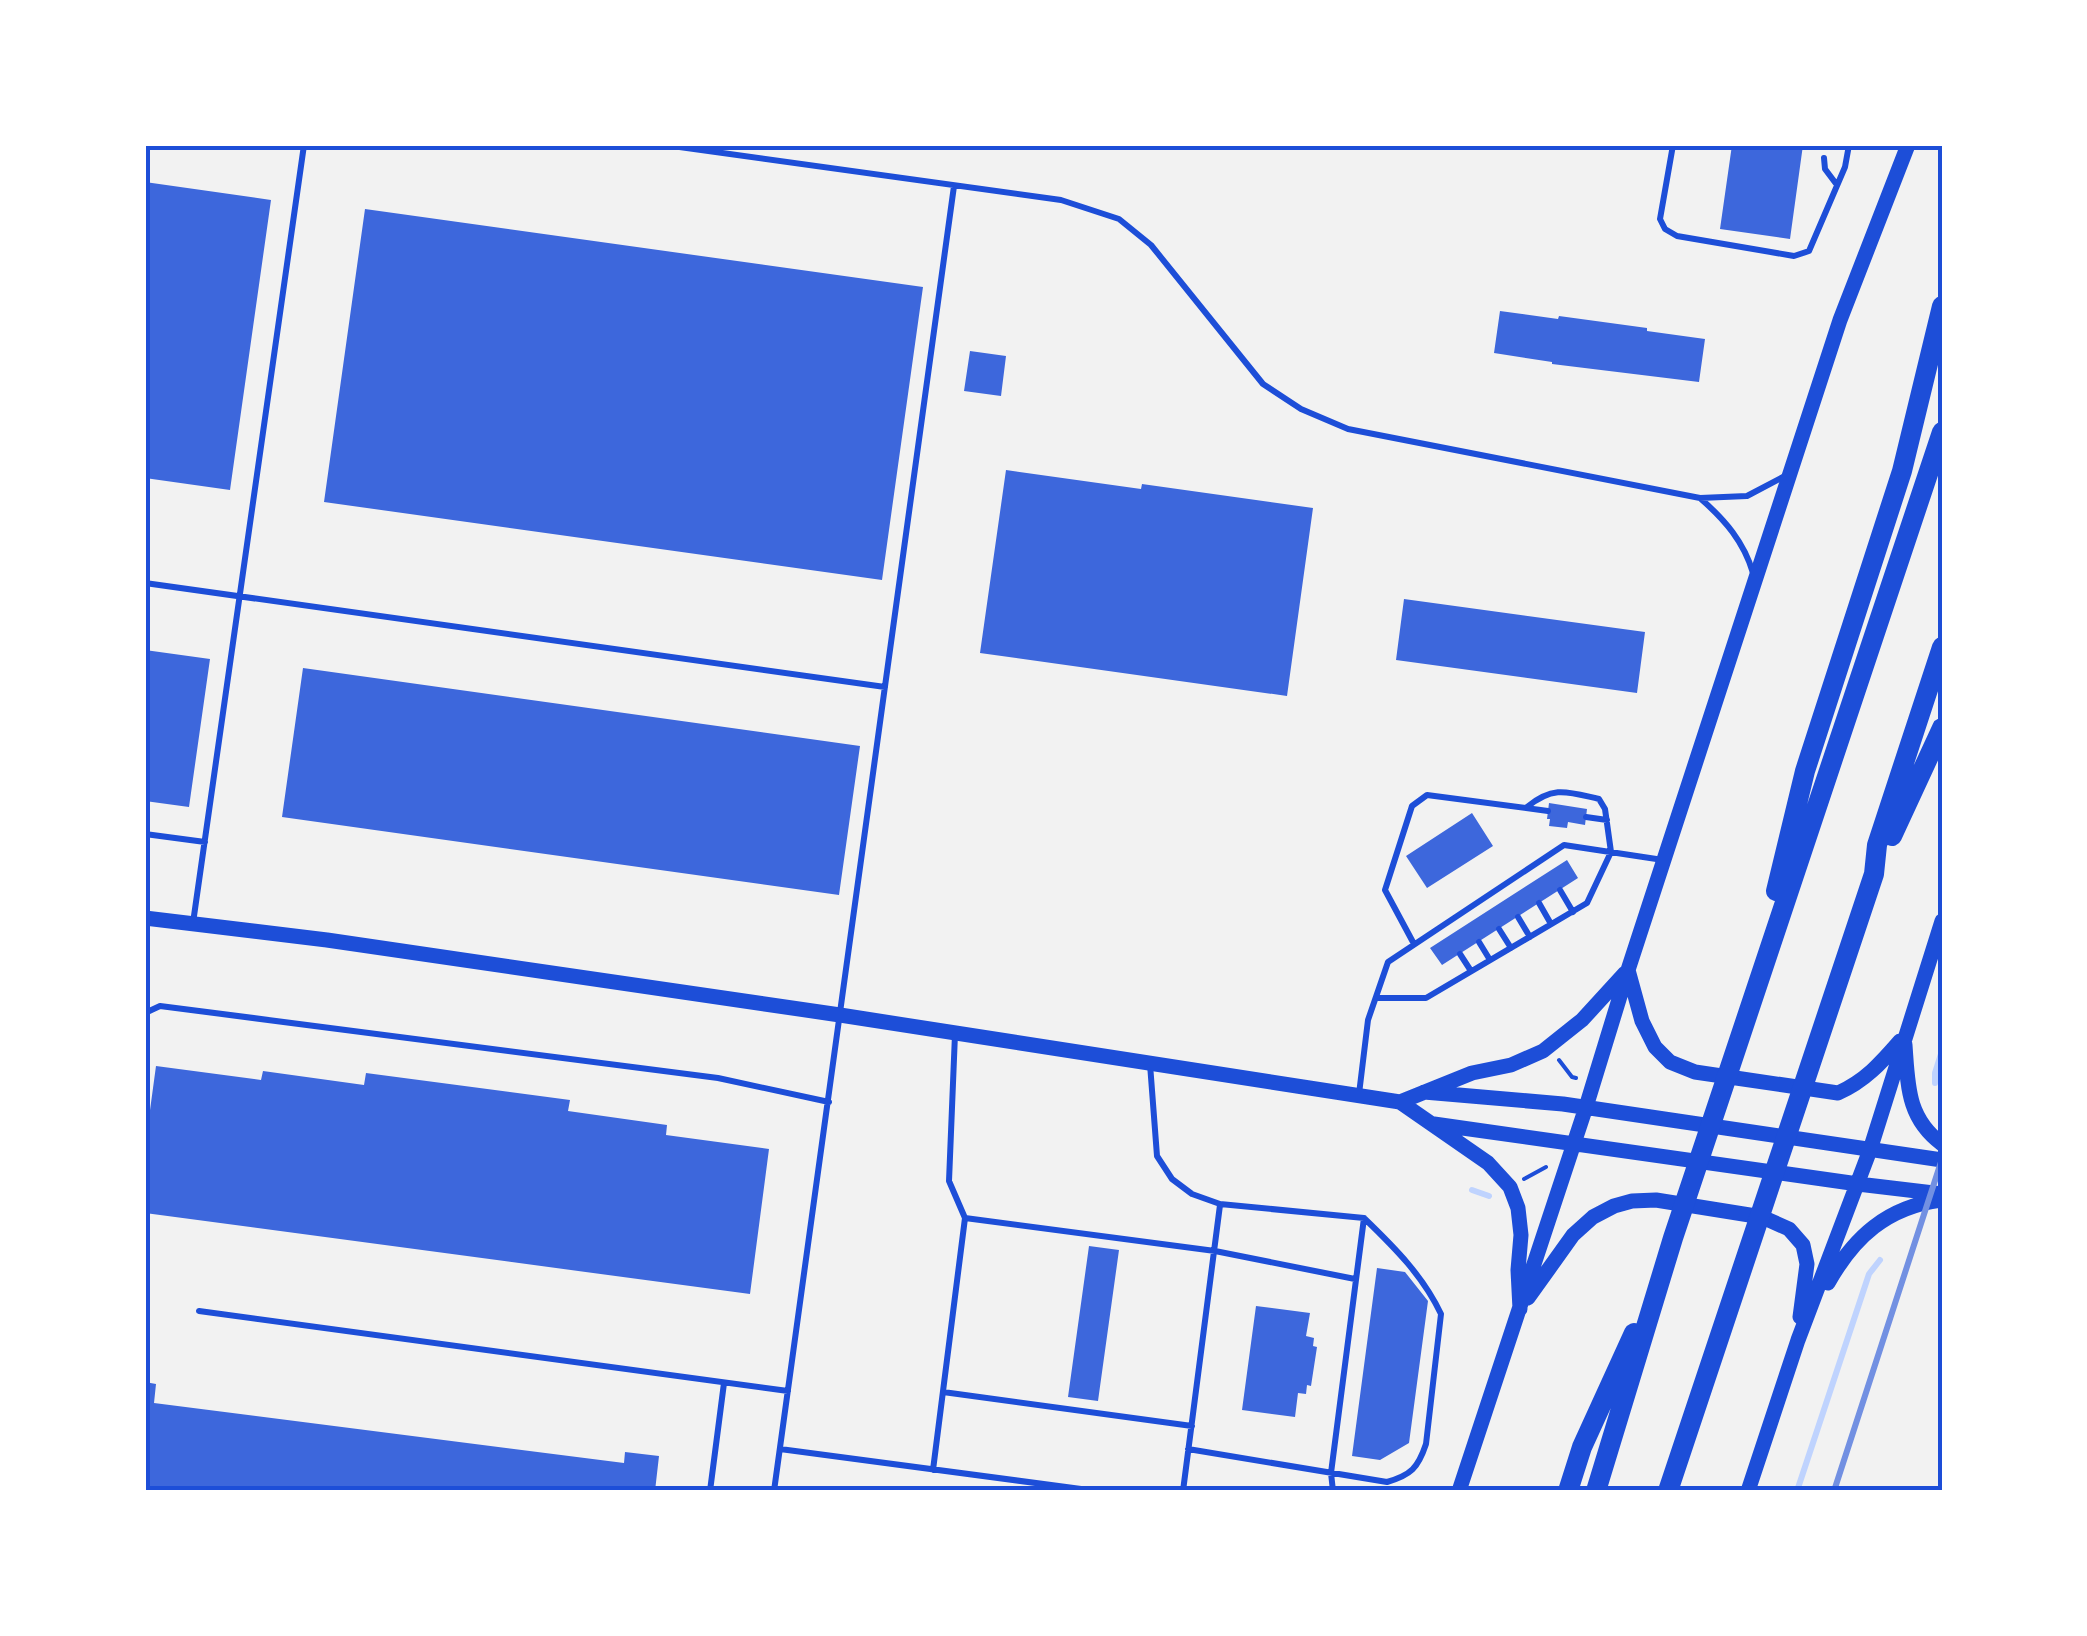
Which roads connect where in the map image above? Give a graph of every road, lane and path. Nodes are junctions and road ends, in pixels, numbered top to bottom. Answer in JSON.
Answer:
{"nodes":[{"id":1,"x":304,"y":145,"type":"edge"},
{"id":2,"x":665,"y":145,"type":"edge"},
{"id":3,"x":1673,"y":145,"type":"edge"},
{"id":4,"x":1849,"y":145,"type":"edge"},
{"id":5,"x":1908,"y":145,"type":"edge"},
{"id":6,"x":1824,"y":158,"type":"dead end"},
{"id":7,"x":1837,"y":185,"type":"junction"},
{"id":8,"x":954,"y":186,"type":"junction"},
{"id":9,"x":1942,"y":306,"type":"edge"},
{"id":10,"x":1942,"y":432,"type":"edge"},
{"id":11,"x":1790,"y":472,"type":"junction"},
{"id":12,"x":1700,"y":498,"type":"junction"},
{"id":13,"x":1755,"y":579,"type":"junction"},
{"id":14,"x":145,"y":583,"type":"edge"},
{"id":15,"x":240,"y":596,"type":"junction"},
{"id":16,"x":1942,"y":646,"type":"edge"},
{"id":17,"x":886,"y":686,"type":"junction"},
{"id":18,"x":1942,"y":728,"type":"edge"},
{"id":19,"x":1527,"y":807,"type":"junction"},
{"id":20,"x":1548,"y":811,"type":"dead end"},
{"id":21,"x":1586,"y":817,"type":"dead end"},
{"id":22,"x":1607,"y":820,"type":"junction"},
{"id":23,"x":145,"y":834,"type":"edge"},
{"id":24,"x":205,"y":842,"type":"junction"},
{"id":25,"x":1611,"y":852,"type":"junction"},
{"id":26,"x":1542,"y":860,"type":"junction"},
{"id":27,"x":1664,"y":861,"type":"junction"},
{"id":28,"x":1549,"y":872,"type":"dead end"},
{"id":29,"x":1521,"y":873,"type":"junction"},
{"id":30,"x":1874,"y":874,"type":"junction"},
{"id":31,"x":1528,"y":884,"type":"dead end"},
{"id":32,"x":1500,"y":887,"type":"junction"},
{"id":33,"x":1560,"y":890,"type":"dead end"},
{"id":34,"x":1507,"y":898,"type":"dead end"},
{"id":35,"x":1481,"y":900,"type":"junction"},
{"id":36,"x":1539,"y":903,"type":"dead end"},
{"id":37,"x":1488,"y":910,"type":"dead end"},
{"id":38,"x":1573,"y":912,"type":"junction"},
{"id":39,"x":1461,"y":913,"type":"junction"},
{"id":40,"x":1518,"y":916,"type":"dead end"},
{"id":41,"x":145,"y":918,"type":"edge"},
{"id":42,"x":1942,"y":921,"type":"edge"},
{"id":43,"x":1468,"y":923,"type":"dead end"},
{"id":44,"x":193,"y":924,"type":"junction"},
{"id":45,"x":1551,"y":924,"type":"junction"},
{"id":46,"x":1442,"y":926,"type":"junction"},
{"id":47,"x":1499,"y":929,"type":"dead end"},
{"id":48,"x":1448,"y":936,"type":"dead end"},
{"id":49,"x":1530,"y":936,"type":"junction"},
{"id":50,"x":1478,"y":942,"type":"dead end"},
{"id":51,"x":1414,"y":944,"type":"junction"},
{"id":52,"x":1511,"y":948,"type":"junction"},
{"id":53,"x":1460,"y":954,"type":"dead end"},
{"id":54,"x":1490,"y":960,"type":"junction"},
{"id":55,"x":1628,"y":970,"type":"junction"},
{"id":56,"x":1471,"y":971,"type":"junction"},
{"id":57,"x":1376,"y":998,"type":"junction"},
{"id":58,"x":145,"y":1013,"type":"edge"},
{"id":59,"x":840,"y":1015,"type":"junction"},
{"id":60,"x":1746,"y":1016,"type":"junction"},
{"id":61,"x":955,"y":1032,"type":"junction"},
{"id":62,"x":1904,"y":1036,"type":"junction"},
{"id":63,"x":1556,"y":1056,"type":"dead end"},
{"id":64,"x":1150,"y":1062,"type":"junction"},
{"id":65,"x":1584,"y":1081,"type":"dead end"},
{"id":66,"x":1424,"y":1092,"type":"junction"},
{"id":67,"x":1358,"y":1096,"type":"junction"},
{"id":68,"x":829,"y":1102,"type":"junction"},
{"id":69,"x":1400,"y":1102,"type":"junction"},
{"id":70,"x":1586,"y":1107,"type":"junction"},
{"id":71,"x":1430,"y":1123,"type":"junction"},
{"id":72,"x":1574,"y":1144,"type":"junction"},
{"id":73,"x":1942,"y":1144,"type":"edge"},
{"id":74,"x":1870,"y":1150,"type":"junction"},
{"id":75,"x":1942,"y":1160,"type":"edge"},
{"id":76,"x":1556,"y":1166,"type":"dead end"},
{"id":77,"x":1515,"y":1184,"type":"dead end"},
{"id":78,"x":1858,"y":1184,"type":"junction"},
{"id":79,"x":1942,"y":1196,"type":"edge"},
{"id":80,"x":1220,"y":1204,"type":"junction"},
{"id":81,"x":964,"y":1218,"type":"junction"},
{"id":82,"x":1364,"y":1218,"type":"junction"},
{"id":83,"x":1215,"y":1251,"type":"junction"},
{"id":84,"x":1666,"y":1262,"type":"junction"},
{"id":85,"x":1355,"y":1279,"type":"junction"},
{"id":86,"x":1520,"y":1309,"type":"junction"},
{"id":87,"x":199,"y":1311,"type":"dead end"},
{"id":88,"x":1798,"y":1340,"type":"junction"},
{"id":89,"x":724,"y":1383,"type":"junction"},
{"id":90,"x":788,"y":1391,"type":"junction"},
{"id":91,"x":943,"y":1392,"type":"junction"},
{"id":92,"x":1192,"y":1426,"type":"junction"},
{"id":93,"x":780,"y":1449,"type":"junction"},
{"id":94,"x":1188,"y":1449,"type":"junction"},
{"id":95,"x":933,"y":1470,"type":"junction"},
{"id":96,"x":1331,"y":1473,"type":"junction"},
{"id":97,"x":710,"y":1491,"type":"edge"},
{"id":98,"x":774,"y":1491,"type":"edge"},
{"id":99,"x":1096,"y":1491,"type":"edge"},
{"id":100,"x":1183,"y":1491,"type":"edge"},
{"id":101,"x":1333,"y":1491,"type":"edge"},
{"id":102,"x":1458,"y":1491,"type":"edge"},
{"id":103,"x":1568,"y":1491,"type":"edge"},
{"id":104,"x":1596,"y":1491,"type":"edge"},
{"id":105,"x":1668,"y":1491,"type":"edge"},
{"id":106,"x":1748,"y":1491,"type":"edge"}],
"edges":[{"from":1,"to":15,"type":"lane"},
{"from":2,"to":8,"type":"lane"},
{"from":3,"to":7,"type":"lane"},
{"from":4,"to":7,"type":"lane"},
{"from":5,"to":11,"type":"main road"},
{"from":6,"to":7,"type":"lane"},
{"from":8,"to":12,"type":"lane"},
{"from":8,"to":17,"type":"lane"},
{"from":9,"to":60,"type":"highway"},
{"from":10,"to":60,"type":"highway"},
{"from":11,"to":12,"type":"lane"},
{"from":11,"to":13,"type":"main road"},
{"from":12,"to":13,"type":"lane"},
{"from":13,"to":27,"type":"main road"},
{"from":14,"to":15,"type":"lane"},
{"from":15,"to":17,"type":"lane"},
{"from":15,"to":24,"type":"lane"},
{"from":16,"to":30,"type":"highway"},
{"from":17,"to":59,"type":"lane"},
{"from":18,"to":30,"type":"highway"},
{"from":19,"to":20,"type":"lane"},
{"from":19,"to":22,"type":"lane"},
{"from":19,"to":51,"type":"lane"},
{"from":21,"to":22,"type":"lane"},
{"from":22,"to":25,"type":"lane"},
{"from":23,"to":24,"type":"lane"},
{"from":24,"to":44,"type":"lane"},
{"from":25,"to":26,"type":"lane"},
{"from":25,"to":27,"type":"lane"},
{"from":25,"to":38,"type":"lane"},
{"from":26,"to":28,"type":"lane"},
{"from":26,"to":29,"type":"lane"},
{"from":27,"to":55,"type":"main road"},
{"from":29,"to":31,"type":"lane"},
{"from":29,"to":32,"type":"lane"},
{"from":30,"to":105,"type":"highway"},
{"from":32,"to":34,"type":"lane"},
{"from":32,"to":35,"type":"lane"},
{"from":33,"to":38,"type":"lane"},
{"from":35,"to":37,"type":"lane"},
{"from":35,"to":39,"type":"lane"},
{"from":36,"to":45,"type":"lane"},
{"from":38,"to":45,"type":"lane"},
{"from":39,"to":43,"type":"lane"},
{"from":39,"to":46,"type":"lane"},
{"from":40,"to":49,"type":"lane"},
{"from":41,"to":44,"type":"main road"},
{"from":42,"to":62,"type":"main road"},
{"from":44,"to":59,"type":"main road"},
{"from":45,"to":49,"type":"lane"},
{"from":46,"to":48,"type":"lane"},
{"from":46,"to":51,"type":"lane"},
{"from":47,"to":52,"type":"lane"},
{"from":49,"to":52,"type":"lane"},
{"from":50,"to":54,"type":"lane"},
{"from":51,"to":57,"type":"lane"},
{"from":52,"to":54,"type":"lane"},
{"from":53,"to":56,"type":"lane"},
{"from":54,"to":56,"type":"lane"},
{"from":55,"to":62,"type":"main road"},
{"from":55,"to":66,"type":"main road"},
{"from":55,"to":70,"type":"main road"},
{"from":56,"to":57,"type":"lane"},
{"from":57,"to":67,"type":"lane"},
{"from":58,"to":68,"type":"lane"},
{"from":59,"to":61,"type":"main road"},
{"from":59,"to":68,"type":"lane"},
{"from":60,"to":84,"type":"highway"},
{"from":61,"to":64,"type":"main road"},
{"from":61,"to":81,"type":"lane"},
{"from":62,"to":73,"type":"main road"},
{"from":62,"to":74,"type":"main road"},
{"from":63,"to":65,"type":"path"},
{"from":64,"to":67,"type":"main road"},
{"from":64,"to":80,"type":"lane"},
{"from":66,"to":69,"type":"main road"},
{"from":66,"to":70,"type":"main road"},
{"from":67,"to":69,"type":"main road"},
{"from":68,"to":90,"type":"lane"},
{"from":69,"to":71,"type":"main road"},
{"from":70,"to":72,"type":"main road"},
{"from":70,"to":74,"type":"main road"},
{"from":71,"to":72,"type":"main road"},
{"from":71,"to":86,"type":"main road"},
{"from":72,"to":78,"type":"main road"},
{"from":72,"to":86,"type":"main road"},
{"from":74,"to":75,"type":"main road"},
{"from":74,"to":78,"type":"main road"},
{"from":76,"to":77,"type":"path"},
{"from":78,"to":79,"type":"main road"},
{"from":78,"to":88,"type":"main road"},
{"from":79,"to":88,"type":"main road"},
{"from":80,"to":82,"type":"lane"},
{"from":80,"to":83,"type":"lane"},
{"from":81,"to":83,"type":"lane"},
{"from":81,"to":91,"type":"lane"},
{"from":82,"to":85,"type":"lane"},
{"from":82,"to":96,"type":"lane"},
{"from":83,"to":85,"type":"lane"},
{"from":83,"to":92,"type":"lane"},
{"from":84,"to":103,"type":"highway"},
{"from":84,"to":104,"type":"highway"},
{"from":85,"to":96,"type":"lane"},
{"from":86,"to":88,"type":"main road"},
{"from":86,"to":102,"type":"main road"},
{"from":87,"to":89,"type":"lane"},
{"from":88,"to":106,"type":"main road"},
{"from":89,"to":90,"type":"lane"},
{"from":89,"to":97,"type":"lane"},
{"from":90,"to":93,"type":"lane"},
{"from":91,"to":92,"type":"lane"},
{"from":91,"to":95,"type":"lane"},
{"from":92,"to":94,"type":"lane"},
{"from":93,"to":95,"type":"lane"},
{"from":93,"to":98,"type":"lane"},
{"from":94,"to":96,"type":"lane"},
{"from":94,"to":100,"type":"lane"},
{"from":95,"to":99,"type":"lane"},
{"from":96,"to":101,"type":"lane"}]}
